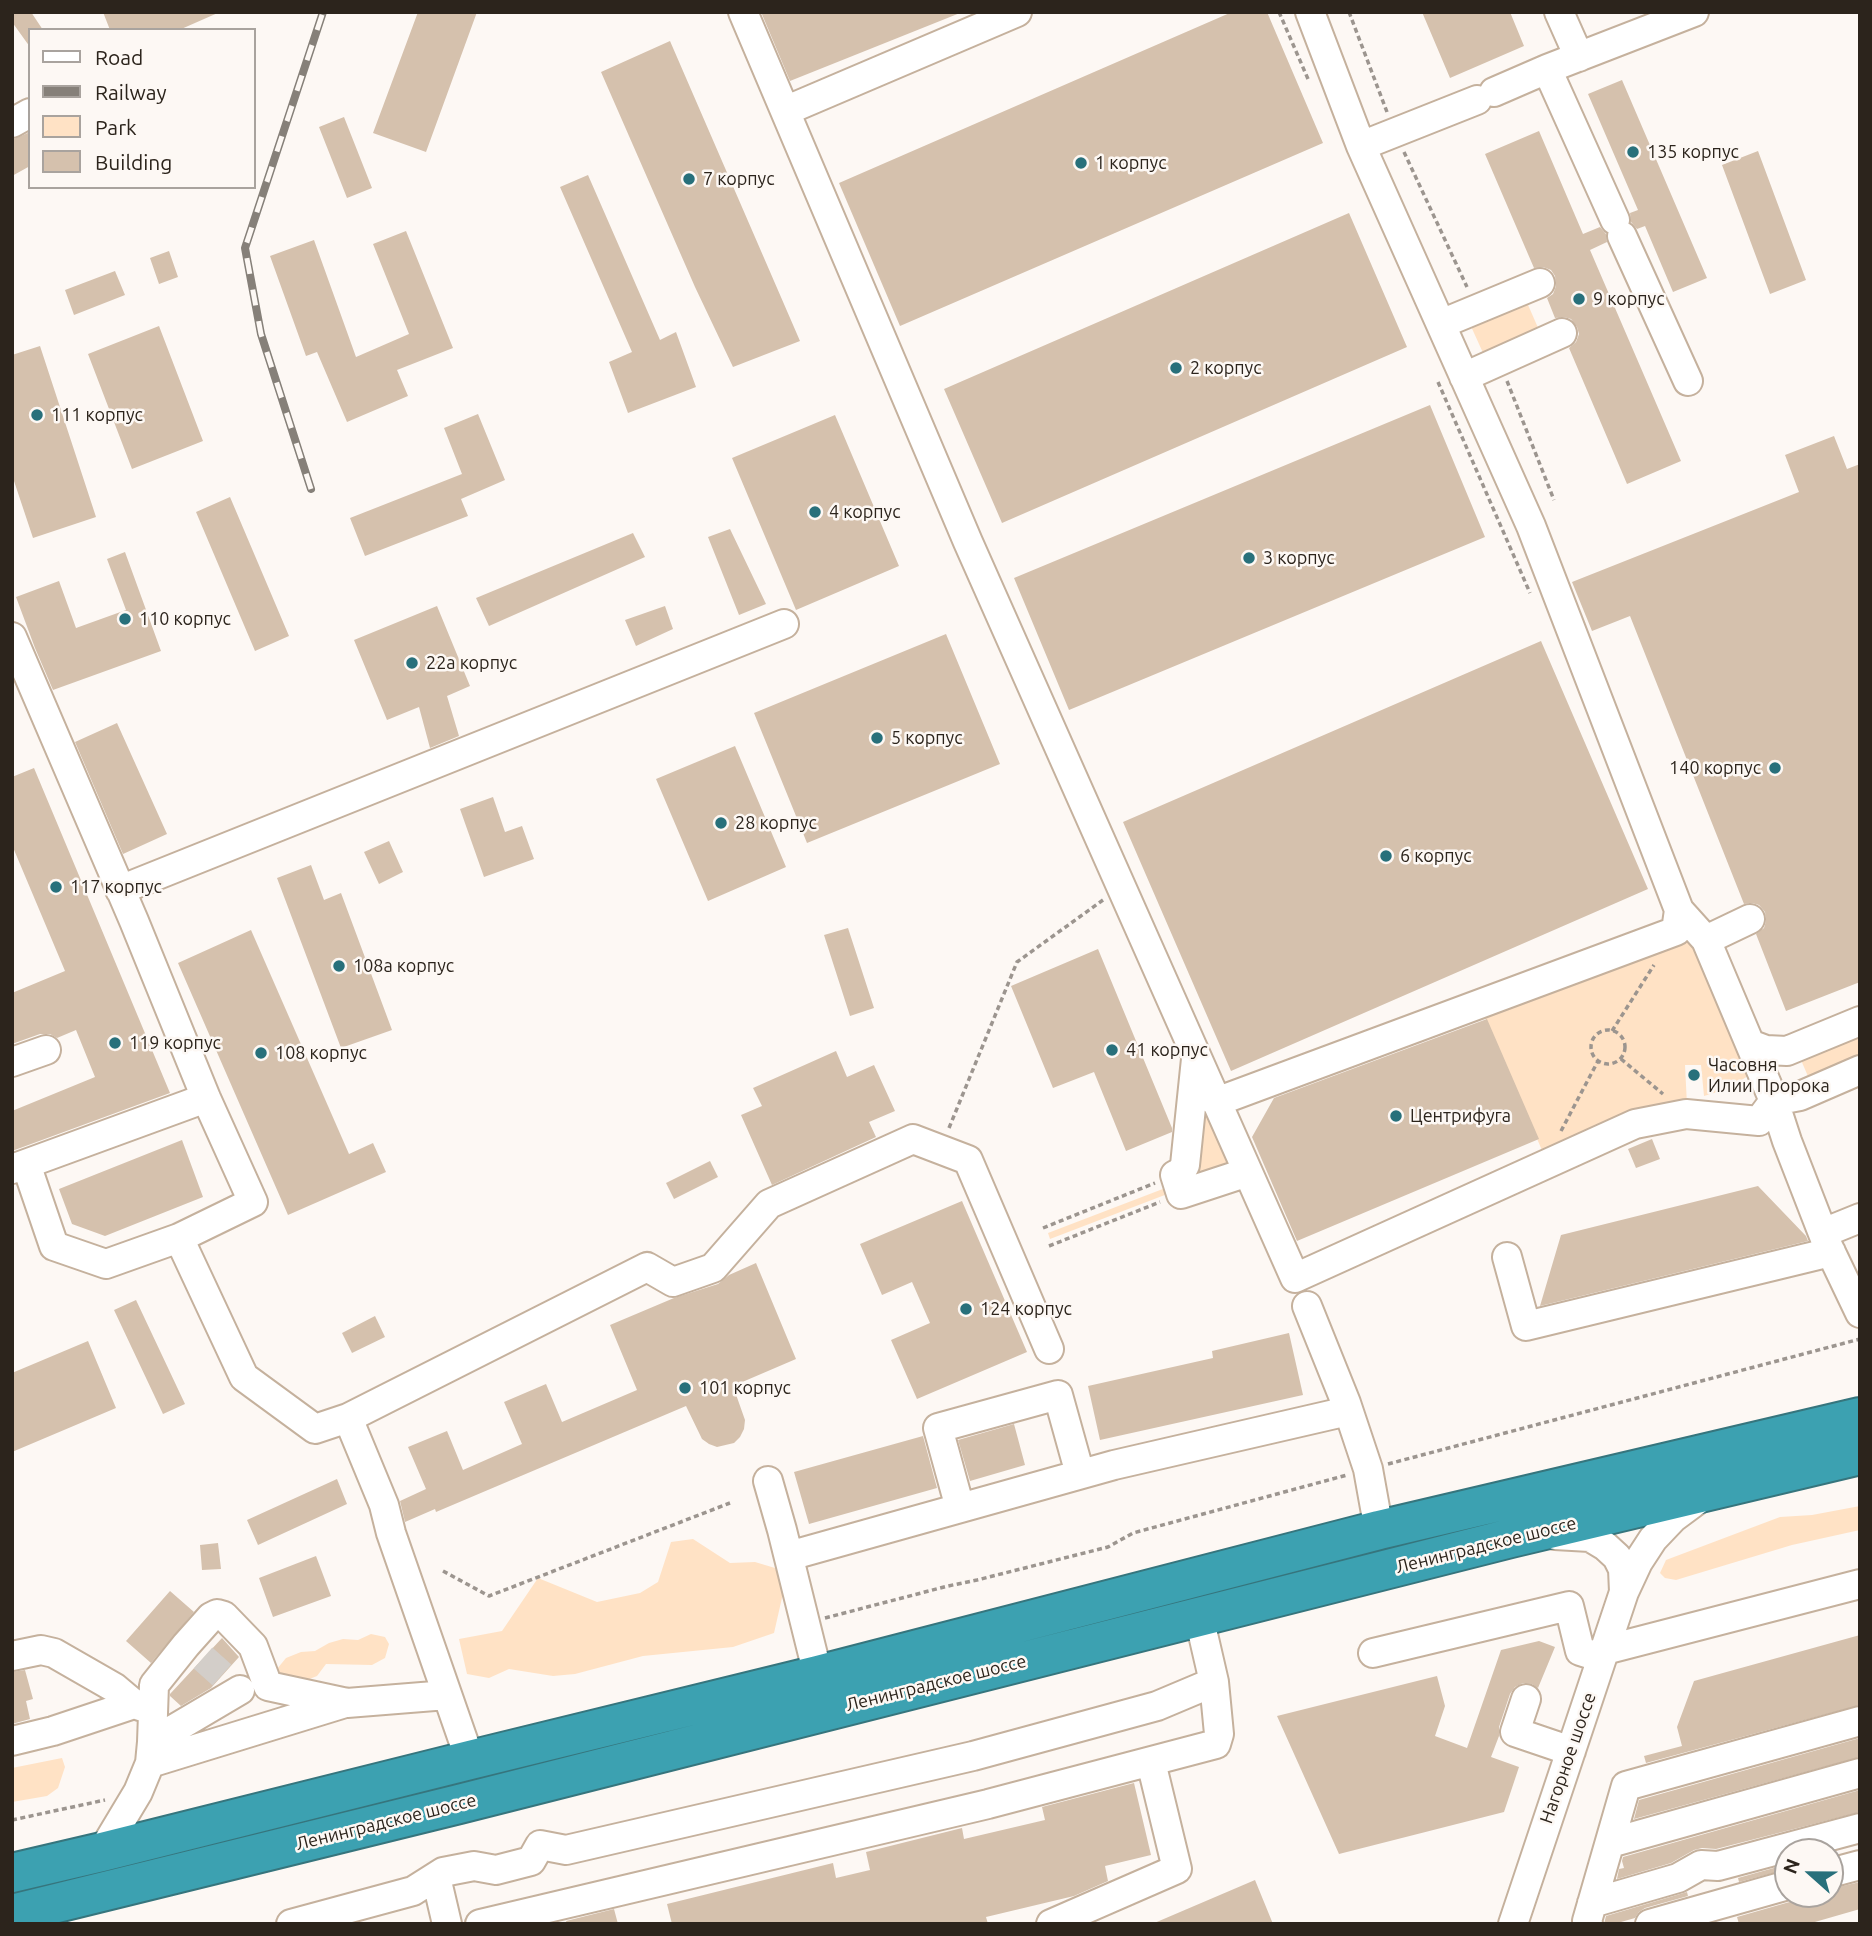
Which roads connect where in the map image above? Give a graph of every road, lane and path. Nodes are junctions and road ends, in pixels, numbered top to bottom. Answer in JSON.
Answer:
{"nodes":[{"id":1,"x":744,"y":12,"type":"edge"},
{"id":2,"x":1017,"y":12,"type":"edge"},
{"id":3,"x":1279,"y":12,"type":"edge"},
{"id":4,"x":1310,"y":12,"type":"edge"},
{"id":5,"x":1349,"y":12,"type":"edge"},
{"id":6,"x":1559,"y":12,"type":"edge"},
{"id":7,"x":1694,"y":12,"type":"edge"},
{"id":8,"x":1578,"y":57,"type":"junction"},
{"id":9,"x":1547,"y":69,"type":"junction"},
{"id":10,"x":1312,"y":88,"type":"dead end"},
{"id":11,"x":785,"y":111,"type":"junction"},
{"id":12,"x":28,"y":114,"type":"edge"},
{"id":13,"x":12,"y":123,"type":"edge"},
{"id":14,"x":1395,"y":133,"type":"junction"},
{"id":15,"x":1361,"y":146,"type":"junction"},
{"id":16,"x":1540,"y":283,"type":"dead end"},
{"id":17,"x":1477,"y":308,"type":"junction"},
{"id":18,"x":1441,"y":324,"type":"junction"},
{"id":19,"x":1562,"y":334,"type":"dead end"},
{"id":20,"x":1499,"y":360,"type":"junction"},
{"id":21,"x":1450,"y":378,"type":"junction"},
{"id":22,"x":1688,"y":381,"type":"dead end"},
{"id":23,"x":1554,"y":500,"type":"dead end"},
{"id":24,"x":1530,"y":594,"type":"dead end"},
{"id":25,"x":784,"y":624,"type":"dead end"},
{"id":26,"x":12,"y":637,"type":"edge"},
{"id":27,"x":1121,"y":887,"type":"junction"},
{"id":28,"x":120,"y":890,"type":"junction"},
{"id":29,"x":1751,"y":919,"type":"dead end"},
{"id":30,"x":1678,"y":920,"type":"junction"},
{"id":31,"x":1706,"y":940,"type":"junction"},
{"id":32,"x":1860,"y":1021,"type":"edge"},
{"id":33,"x":1612,"y":1031,"type":"junction"},
{"id":34,"x":1750,"y":1044,"type":"junction"},
{"id":35,"x":46,"y":1050,"type":"dead end"},
{"id":36,"x":1196,"y":1056,"type":"junction"},
{"id":37,"x":1621,"y":1059,"type":"junction"},
{"id":38,"x":1598,"y":1061,"type":"junction"},
{"id":39,"x":12,"y":1062,"type":"edge"},
{"id":40,"x":1857,"y":1079,"type":"edge"},
{"id":41,"x":206,"y":1098,"type":"junction"},
{"id":42,"x":1774,"y":1101,"type":"junction"},
{"id":43,"x":1216,"y":1102,"type":"junction"},
{"id":44,"x":1686,"y":1114,"type":"junction"},
{"id":45,"x":940,"y":1150,"type":"junction"},
{"id":46,"x":19,"y":1167,"type":"edge"},
{"id":47,"x":1542,"y":1167,"type":"junction"},
{"id":48,"x":1248,"y":1172,"type":"junction"},
{"id":49,"x":1178,"y":1184,"type":"junction"},
{"id":50,"x":1860,"y":1218,"type":"edge"},
{"id":51,"x":1043,"y":1228,"type":"dead end"},
{"id":52,"x":179,"y":1238,"type":"junction"},
{"id":53,"x":1827,"y":1242,"type":"junction"},
{"id":54,"x":1049,"y":1246,"type":"dead end"},
{"id":55,"x":1507,"y":1257,"type":"dead end"},
{"id":56,"x":1853,"y":1282,"type":"edge"},
{"id":57,"x":1307,"y":1306,"type":"dead end"},
{"id":58,"x":1860,"y":1313,"type":"edge"},
{"id":59,"x":1860,"y":1339,"type":"edge"},
{"id":60,"x":1049,"y":1349,"type":"dead end"},
{"id":61,"x":1348,"y":1411,"type":"junction"},
{"id":62,"x":1860,"y":1417,"type":"edge"},
{"id":63,"x":348,"y":1418,"type":"junction"},
{"id":64,"x":1860,"y":1455,"type":"edge"},
{"id":65,"x":1368,"y":1469,"type":"junction"},
{"id":66,"x":1080,"y":1474,"type":"junction"},
{"id":67,"x":768,"y":1481,"type":"dead end"},
{"id":68,"x":1709,"y":1492,"type":"junction"},
{"id":69,"x":730,"y":1503,"type":"dead end"},
{"id":70,"x":960,"y":1508,"type":"junction"},
{"id":71,"x":1379,"y":1530,"type":"junction"},
{"id":72,"x":1511,"y":1538,"type":"junction"},
{"id":73,"x":789,"y":1556,"type":"junction"},
{"id":74,"x":443,"y":1571,"type":"dead end"},
{"id":75,"x":1860,"y":1584,"type":"edge"},
{"id":76,"x":1624,"y":1592,"type":"junction"},
{"id":77,"x":1199,"y":1617,"type":"junction"},
{"id":78,"x":805,"y":1623,"type":"junction"},
{"id":79,"x":1373,"y":1653,"type":"dead end"},
{"id":80,"x":1603,"y":1654,"type":"junction"},
{"id":81,"x":12,"y":1656,"type":"edge"},
{"id":82,"x":213,"y":1667,"type":"junction"},
{"id":83,"x":818,"y":1675,"type":"junction"},
{"id":84,"x":1214,"y":1682,"type":"junction"},
{"id":85,"x":268,"y":1686,"type":"junction"},
{"id":86,"x":447,"y":1695,"type":"junction"},
{"id":87,"x":1526,"y":1699,"type":"dead end"},
{"id":88,"x":347,"y":1703,"type":"junction"},
{"id":89,"x":143,"y":1707,"type":"junction"},
{"id":90,"x":1860,"y":1721,"type":"edge"},
{"id":91,"x":12,"y":1741,"type":"edge"},
{"id":92,"x":1571,"y":1751,"type":"junction"},
{"id":93,"x":151,"y":1753,"type":"junction"},
{"id":94,"x":470,"y":1760,"type":"junction"},
{"id":95,"x":1151,"y":1762,"type":"junction"},
{"id":96,"x":1860,"y":1773,"type":"edge"},
{"id":97,"x":138,"y":1792,"type":"junction"},
{"id":98,"x":12,"y":1820,"type":"edge"},
{"id":99,"x":1860,"y":1828,"type":"edge"},
{"id":100,"x":1610,"y":1843,"type":"junction"},
{"id":101,"x":102,"y":1852,"type":"junction"},
{"id":102,"x":1728,"y":1863,"type":"junction"},
{"id":103,"x":12,"y":1873,"type":"edge"},
{"id":104,"x":436,"y":1877,"type":"junction"},
{"id":105,"x":1774,"y":1892,"type":"edge"},
{"id":106,"x":1590,"y":1913,"type":"edge"},
{"id":107,"x":1728,"y":1913,"type":"edge"},
{"id":108,"x":12,"y":1914,"type":"edge"},
{"id":109,"x":291,"y":1924,"type":"edge"},
{"id":110,"x":447,"y":1924,"type":"edge"},
{"id":111,"x":480,"y":1924,"type":"edge"},
{"id":112,"x":1051,"y":1924,"type":"edge"},
{"id":113,"x":1513,"y":1924,"type":"edge"},
{"id":114,"x":1650,"y":1924,"type":"edge"}],
"edges":[{"from":1,"to":11,"type":"street"},
{"from":2,"to":11,"type":"street"},
{"from":3,"to":10,"type":"path"},
{"from":4,"to":15,"type":"street"},
{"from":5,"to":14,"type":"path"},
{"from":6,"to":8,"type":"street"},
{"from":7,"to":8,"type":"street"},
{"from":8,"to":9,"type":"street"},
{"from":9,"to":14,"type":"street"},
{"from":9,"to":22,"type":"street"},
{"from":11,"to":27,"type":"street"},
{"from":12,"to":13,"type":"street"},
{"from":14,"to":15,"type":"street"},
{"from":14,"to":17,"type":"path"},
{"from":15,"to":18,"type":"street"},
{"from":16,"to":17,"type":"street"},
{"from":17,"to":18,"type":"street"},
{"from":18,"to":21,"type":"street"},
{"from":19,"to":20,"type":"street"},
{"from":20,"to":21,"type":"street"},
{"from":20,"to":23,"type":"path"},
{"from":21,"to":24,"type":"path"},
{"from":21,"to":30,"type":"street"},
{"from":25,"to":28,"type":"street"},
{"from":26,"to":28,"type":"street"},
{"from":27,"to":36,"type":"street"},
{"from":27,"to":45,"type":"path"},
{"from":28,"to":41,"type":"street"},
{"from":29,"to":31,"type":"street"},
{"from":30,"to":31,"type":"street"},
{"from":30,"to":33,"type":"path"},
{"from":30,"to":43,"type":"street"},
{"from":31,"to":34,"type":"street"},
{"from":32,"to":34,"type":"street"},
{"from":33,"to":37,"type":"path"},
{"from":33,"to":38,"type":"path"},
{"from":34,"to":42,"type":"street"},
{"from":35,"to":39,"type":"street"},
{"from":36,"to":43,"type":"street"},
{"from":36,"to":49,"type":"street"},
{"from":37,"to":38,"type":"path"},
{"from":37,"to":44,"type":"path"},
{"from":38,"to":47,"type":"path"},
{"from":40,"to":42,"type":"street"},
{"from":41,"to":46,"type":"street"},
{"from":41,"to":52,"type":"street"},
{"from":42,"to":44,"type":"street"},
{"from":42,"to":53,"type":"street"},
{"from":43,"to":48,"type":"street"},
{"from":44,"to":47,"type":"street"},
{"from":45,"to":60,"type":"street"},
{"from":45,"to":63,"type":"street"},
{"from":46,"to":52,"type":"street"},
{"from":47,"to":48,"type":"street"},
{"from":48,"to":49,"type":"street"},
{"from":49,"to":51,"type":"path"},
{"from":49,"to":54,"type":"path"},
{"from":50,"to":53,"type":"street"},
{"from":52,"to":63,"type":"street"},
{"from":53,"to":55,"type":"street"},
{"from":53,"to":56,"type":"street"},
{"from":56,"to":58,"type":"street"},
{"from":57,"to":61,"type":"street"},
{"from":59,"to":65,"type":"path"},
{"from":61,"to":65,"type":"street"},
{"from":61,"to":66,"type":"street"},
{"from":62,"to":71,"type":"highway","name":"Ленинградское шоссе"},
{"from":63,"to":86,"type":"street"},
{"from":64,"to":68,"type":"highway","name":"Ленинградское шоссе"},
{"from":65,"to":71,"type":"street"},
{"from":65,"to":78,"type":"path"},
{"from":66,"to":70,"type":"street"},
{"from":66,"to":70,"type":"street"},
{"from":67,"to":73,"type":"street"},
{"from":68,"to":72,"type":"highway","name":"Ленинградское шоссе"},
{"from":68,"to":76,"type":"street","name":"Нагорное шоссе"},
{"from":69,"to":74,"type":"path"},
{"from":70,"to":73,"type":"street"},
{"from":71,"to":83,"type":"highway","name":"Ленинградское шоссе"},
{"from":72,"to":76,"type":"street"},
{"from":72,"to":77,"type":"highway","name":"Ленинградское шоссе"},
{"from":73,"to":78,"type":"street"},
{"from":75,"to":80,"type":"street"},
{"from":76,"to":80,"type":"street","name":"Нагорное шоссе"},
{"from":77,"to":84,"type":"street"},
{"from":77,"to":108,"type":"highway","name":"Ленинградское шоссе"},
{"from":78,"to":83,"type":"street"},
{"from":79,"to":80,"type":"street"},
{"from":80,"to":92,"type":"street","name":"Нагорное шоссе"},
{"from":81,"to":89,"type":"street"},
{"from":82,"to":85,"type":"street"},
{"from":82,"to":85,"type":"street"},
{"from":82,"to":89,"type":"street"},
{"from":82,"to":93,"type":"street"},
{"from":83,"to":94,"type":"highway","name":"Ленинградское шоссе"},
{"from":84,"to":95,"type":"street"},
{"from":84,"to":104,"type":"street"},
{"from":85,"to":88,"type":"street"},
{"from":86,"to":88,"type":"street"},
{"from":86,"to":94,"type":"street"},
{"from":87,"to":92,"type":"street"},
{"from":88,"to":93,"type":"street"},
{"from":89,"to":91,"type":"street"},
{"from":89,"to":93,"type":"street"},
{"from":90,"to":100,"type":"street"},
{"from":92,"to":113,"type":"street","name":"Нагорное шоссе"},
{"from":93,"to":97,"type":"street"},
{"from":94,"to":101,"type":"highway","name":"Ленинградское шоссе"},
{"from":95,"to":111,"type":"street"},
{"from":95,"to":112,"type":"street"},
{"from":96,"to":100,"type":"street"},
{"from":97,"to":98,"type":"path"},
{"from":97,"to":101,"type":"street"},
{"from":99,"to":102,"type":"street"},
{"from":100,"to":106,"type":"street"},
{"from":101,"to":103,"type":"highway","name":"Ленинградское шоссе"},
{"from":102,"to":106,"type":"street"},
{"from":102,"to":107,"type":"street"},
{"from":104,"to":109,"type":"street"},
{"from":104,"to":110,"type":"street"},
{"from":105,"to":107,"type":"street"},
{"from":107,"to":114,"type":"street"}]}
